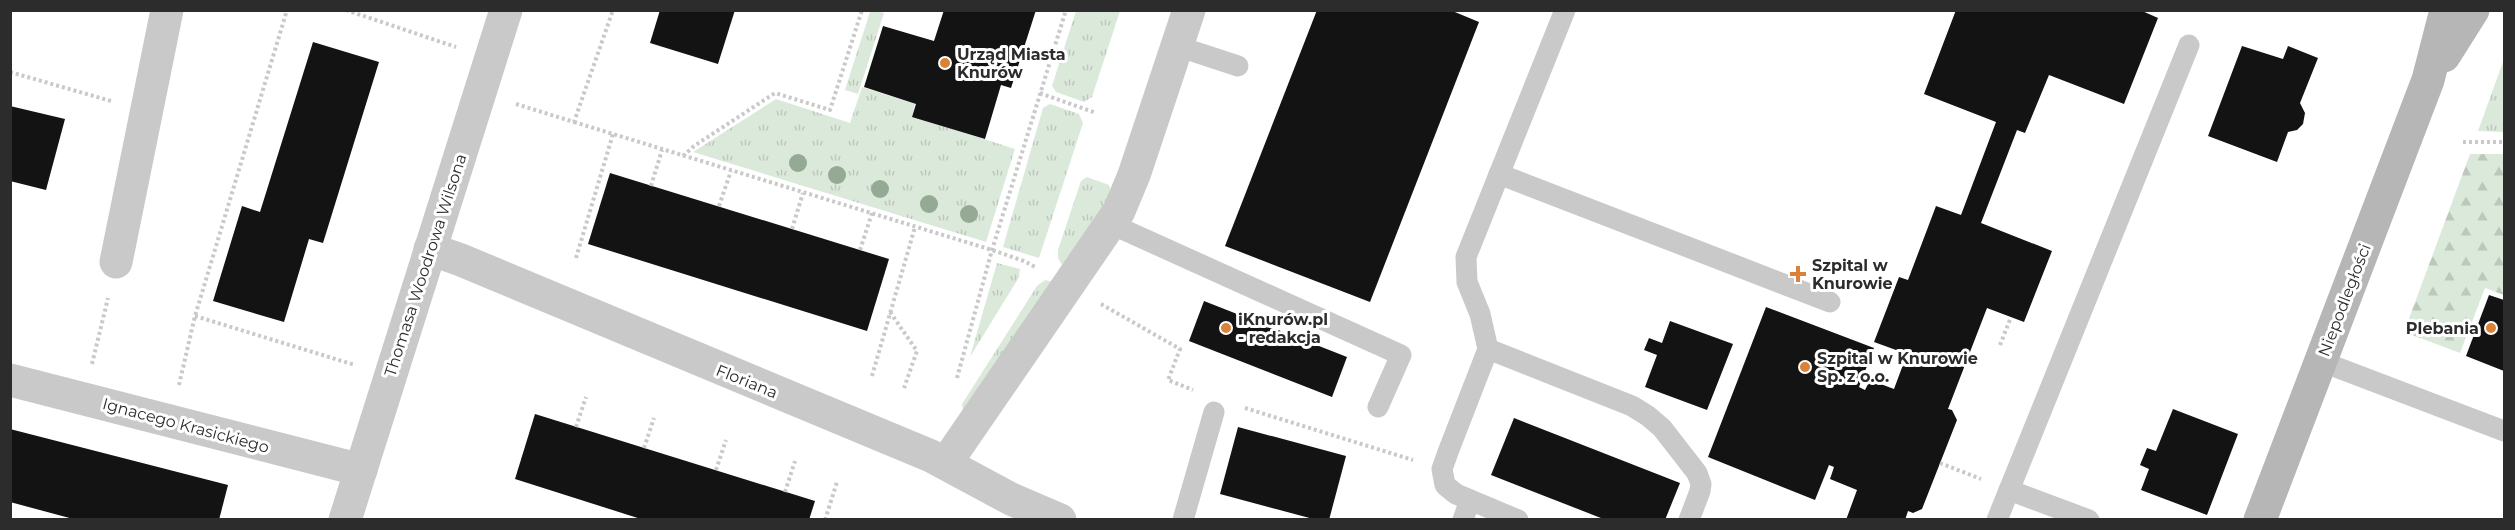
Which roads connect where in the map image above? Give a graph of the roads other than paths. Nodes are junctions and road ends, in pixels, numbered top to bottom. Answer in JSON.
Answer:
{"nodes":[{"id":1,"x":167,"y":10,"type":"edge"},
{"id":2,"x":506,"y":10,"type":"edge"},
{"id":3,"x":1189,"y":10,"type":"edge"},
{"id":4,"x":1565,"y":10,"type":"edge"},
{"id":5,"x":2446,"y":10,"type":"edge"},
{"id":6,"x":2473,"y":10,"type":"edge"},
{"id":7,"x":2188,"y":45,"type":"dead end"},
{"id":8,"x":1177,"y":46,"type":"junction"},
{"id":9,"x":1238,"y":66,"type":"dead end"},
{"id":10,"x":2428,"y":80,"type":"junction"},
{"id":11,"x":1499,"y":174,"type":"junction"},
{"id":12,"x":1111,"y":224,"type":"junction"},
{"id":13,"x":430,"y":249,"type":"junction"},
{"id":14,"x":116,"y":262,"type":"road end"},
{"id":15,"x":1830,"y":302,"type":"dead end"},
{"id":16,"x":1488,"y":349,"type":"junction"},
{"id":17,"x":2320,"y":361,"type":"junction"},
{"id":18,"x":10,"y":380,"type":"edge"},
{"id":19,"x":1378,"y":406,"type":"dead end"},
{"id":20,"x":1214,"y":412,"type":"dead end"},
{"id":21,"x":2505,"y":431,"type":"edge"},
{"id":22,"x":946,"y":463,"type":"junction"},
{"id":23,"x":361,"y":470,"type":"junction"},
{"id":24,"x":2009,"y":490,"type":"junction"},
{"id":25,"x":1466,"y":510,"type":"edge"},
{"id":26,"x":345,"y":519,"type":"edge"},
{"id":27,"x":1060,"y":519,"type":"edge"},
{"id":28,"x":1183,"y":519,"type":"edge"},
{"id":29,"x":1518,"y":519,"type":"edge"},
{"id":30,"x":1689,"y":519,"type":"edge"},
{"id":31,"x":1997,"y":519,"type":"edge"},
{"id":32,"x":2088,"y":519,"type":"edge"},
{"id":33,"x":2260,"y":519,"type":"edge"}],
"edges":[{"from":1,"to":14,"type":"street"},
{"from":2,"to":13,"type":"street","name":"Thomasa Woodrowa Wilsona"},
{"from":3,"to":8,"type":"street"},
{"from":4,"to":11,"type":"lane"},
{"from":5,"to":10,"type":"main road","name":"Niepodległości"},
{"from":6,"to":10,"type":"main road","name":"Niepodległości"},
{"from":7,"to":24,"type":"lane"},
{"from":8,"to":9,"type":"lane"},
{"from":8,"to":12,"type":"street"},
{"from":10,"to":17,"type":"main road","name":"Niepodległości"},
{"from":11,"to":15,"type":"lane"},
{"from":11,"to":16,"type":"lane"},
{"from":12,"to":19,"type":"lane"},
{"from":12,"to":22,"type":"street"},
{"from":13,"to":22,"type":"street","name":"Floriana"},
{"from":13,"to":23,"type":"street","name":"Thomasa Woodrowa Wilsona"},
{"from":16,"to":25,"type":"lane"},
{"from":16,"to":30,"type":"lane"},
{"from":17,"to":21,"type":"lane"},
{"from":17,"to":33,"type":"main road","name":"Niepodległości"},
{"from":18,"to":23,"type":"street","name":"Ignacego Krasickiego"},
{"from":20,"to":28,"type":"lane"},
{"from":22,"to":27,"type":"street","name":"Floriana"},
{"from":23,"to":26,"type":"street","name":"Thomasa Woodrowa Wilsona"},
{"from":24,"to":31,"type":"lane"},
{"from":24,"to":32,"type":"lane"},
{"from":25,"to":29,"type":"lane"}]}
